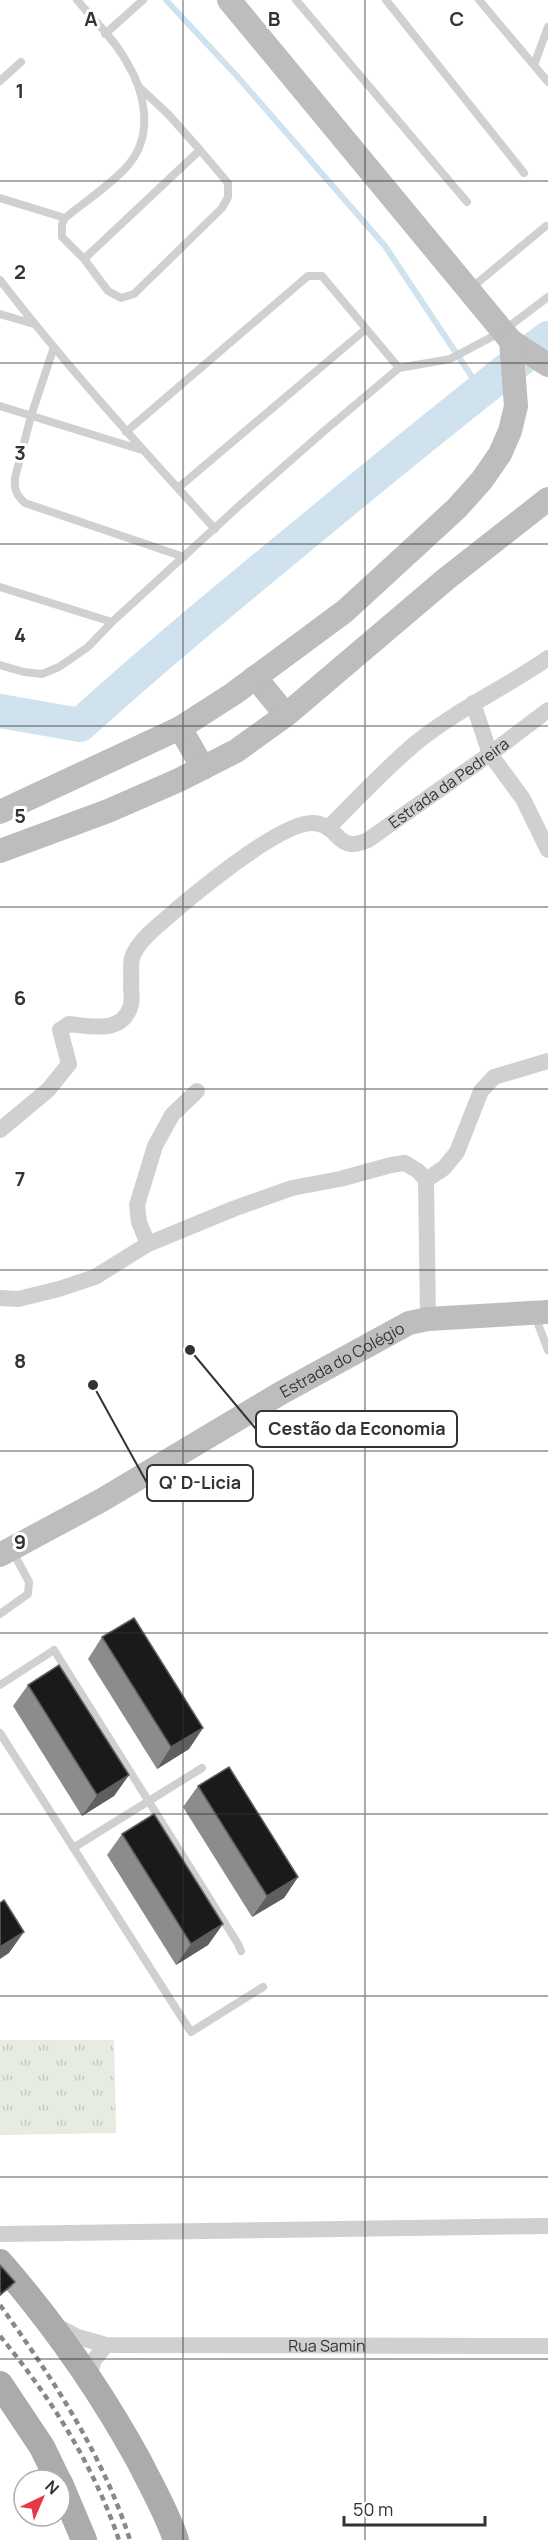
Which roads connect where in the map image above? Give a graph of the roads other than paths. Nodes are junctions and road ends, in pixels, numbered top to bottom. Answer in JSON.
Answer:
{"nodes":[{"id":1,"x":77,"y":0,"type":"edge"},
{"id":2,"x":144,"y":0,"type":"edge"},
{"id":3,"x":229,"y":0,"type":"edge"},
{"id":4,"x":296,"y":0,"type":"edge"},
{"id":5,"x":386,"y":0,"type":"edge"},
{"id":6,"x":479,"y":0,"type":"edge"},
{"id":7,"x":548,"y":27,"type":"edge"},
{"id":8,"x":105,"y":34,"type":"junction"},
{"id":9,"x":21,"y":62,"type":"dead end"},
{"id":10,"x":534,"y":65,"type":"junction"},
{"id":11,"x":0,"y":81,"type":"edge"},
{"id":12,"x":548,"y":82,"type":"edge"},
{"id":13,"x":139,"y":87,"type":"junction"},
{"id":14,"x":200,"y":150,"type":"junction"},
{"id":15,"x":524,"y":172,"type":"dead end"},
{"id":16,"x":0,"y":198,"type":"edge"},
{"id":17,"x":467,"y":202,"type":"dead end"},
{"id":18,"x":65,"y":218,"type":"junction"},
{"id":19,"x":546,"y":226,"type":"dead end"},
{"id":20,"x":84,"y":259,"type":"junction"},
{"id":21,"x":0,"y":280,"type":"edge"},
{"id":22,"x":470,"y":290,"type":"junction"},
{"id":23,"x":548,"y":297,"type":"edge"},
{"id":24,"x":0,"y":314,"type":"edge"},
{"id":25,"x":34,"y":324,"type":"junction"},
{"id":26,"x":366,"y":329,"type":"junction"},
{"id":27,"x":54,"y":347,"type":"junction"},
{"id":28,"x":513,"y":351,"type":"junction"},
{"id":29,"x":548,"y":365,"type":"edge"},
{"id":30,"x":399,"y":368,"type":"junction"},
{"id":31,"x":0,"y":406,"type":"edge"},
{"id":32,"x":31,"y":416,"type":"junction"},
{"id":33,"x":126,"y":432,"type":"junction"},
{"id":34,"x":142,"y":450,"type":"junction"},
{"id":35,"x":178,"y":488,"type":"junction"},
{"id":36,"x":548,"y":499,"type":"edge"},
{"id":37,"x":215,"y":529,"type":"junction"},
{"id":38,"x":184,"y":557,"type":"junction"},
{"id":39,"x":0,"y":587,"type":"edge"},
{"id":40,"x":112,"y":622,"type":"junction"},
{"id":41,"x":548,"y":658,"type":"edge"},
{"id":42,"x":0,"y":665,"type":"edge"},
{"id":43,"x":255,"y":677,"type":"junction"},
{"id":44,"x":473,"y":703,"type":"junction"},
{"id":45,"x":548,"y":710,"type":"edge"},
{"id":46,"x":286,"y":715,"type":"junction"},
{"id":47,"x":180,"y":728,"type":"junction"},
{"id":48,"x":490,"y":754,"type":"junction"},
{"id":49,"x":203,"y":768,"type":"junction"},
{"id":50,"x":0,"y":812,"type":"edge"},
{"id":51,"x":328,"y":828,"type":"junction"},
{"id":52,"x":548,"y":850,"type":"edge"},
{"id":53,"x":0,"y":851,"type":"edge"},
{"id":54,"x":548,"y":1061,"type":"edge"},
{"id":55,"x":198,"y":1091,"type":"dead end"},
{"id":56,"x":0,"y":1131,"type":"edge"},
{"id":57,"x":426,"y":1180,"type":"junction"},
{"id":58,"x":148,"y":1244,"type":"junction"},
{"id":59,"x":0,"y":1298,"type":"edge"},
{"id":60,"x":541,"y":1312,"type":"edge"},
{"id":61,"x":428,"y":1319,"type":"junction"},
{"id":62,"x":548,"y":1350,"type":"edge"},
{"id":63,"x":5,"y":1552,"type":"edge"},
{"id":64,"x":0,"y":1614,"type":"edge"},
{"id":65,"x":0,"y":1685,"type":"edge"},
{"id":66,"x":0,"y":1733,"type":"edge"},
{"id":67,"x":202,"y":1768,"type":"dead end"},
{"id":68,"x":149,"y":1801,"type":"junction"},
{"id":69,"x":73,"y":1848,"type":"junction"},
{"id":70,"x":241,"y":1951,"type":"dead end"},
{"id":71,"x":263,"y":1987,"type":"dead end"},
{"id":72,"x":548,"y":2226,"type":"edge"},
{"id":73,"x":0,"y":2234,"type":"edge"},
{"id":74,"x":0,"y":2262,"type":"edge"},
{"id":75,"x":48,"y":2320,"type":"junction"},
{"id":76,"x":105,"y":2345,"type":"junction"},
{"id":77,"x":548,"y":2346,"type":"edge"},
{"id":78,"x":88,"y":2379,"type":"junction"},
{"id":79,"x":0,"y":2384,"type":"edge"},
{"id":80,"x":52,"y":2468,"type":"edge"},
{"id":81,"x":72,"y":2512,"type":"edge"},
{"id":82,"x":84,"y":2540,"type":"edge"},
{"id":83,"x":176,"y":2540,"type":"edge"}],
"edges":[{"from":1,"to":8,"type":"lane"},
{"from":2,"to":8,"type":"lane"},
{"from":3,"to":22,"type":"street"},
{"from":4,"to":17,"type":"lane"},
{"from":5,"to":15,"type":"lane"},
{"from":6,"to":10,"type":"lane"},
{"from":7,"to":10,"type":"lane"},
{"from":8,"to":13,"type":"lane"},
{"from":9,"to":11,"type":"lane"},
{"from":10,"to":12,"type":"lane"},
{"from":13,"to":14,"type":"lane"},
{"from":13,"to":18,"type":"lane"},
{"from":14,"to":20,"type":"lane"},
{"from":14,"to":20,"type":"lane"},
{"from":16,"to":18,"type":"lane"},
{"from":18,"to":20,"type":"lane"},
{"from":19,"to":22,"type":"lane"},
{"from":21,"to":25,"type":"lane"},
{"from":22,"to":28,"type":"street"},
{"from":23,"to":28,"type":"lane"},
{"from":24,"to":25,"type":"lane"},
{"from":25,"to":27,"type":"lane"},
{"from":26,"to":30,"type":"lane"},
{"from":26,"to":33,"type":"lane"},
{"from":26,"to":35,"type":"lane"},
{"from":27,"to":32,"type":"lane"},
{"from":27,"to":33,"type":"lane"},
{"from":28,"to":29,"type":"street"},
{"from":28,"to":30,"type":"lane"},
{"from":28,"to":43,"type":"street"},
{"from":30,"to":37,"type":"lane"},
{"from":31,"to":32,"type":"lane"},
{"from":32,"to":34,"type":"lane"},
{"from":32,"to":38,"type":"lane"},
{"from":33,"to":34,"type":"lane"},
{"from":34,"to":35,"type":"lane"},
{"from":35,"to":37,"type":"lane"},
{"from":36,"to":46,"type":"street"},
{"from":37,"to":38,"type":"lane"},
{"from":38,"to":40,"type":"lane"},
{"from":39,"to":40,"type":"lane"},
{"from":40,"to":42,"type":"lane"},
{"from":41,"to":44,"type":"street"},
{"from":43,"to":46,"type":"street"},
{"from":43,"to":47,"type":"street"},
{"from":44,"to":48,"type":"street"},
{"from":44,"to":51,"type":"street"},
{"from":45,"to":48,"type":"street","name":"Estrada da Pedreira"},
{"from":46,"to":49,"type":"street"},
{"from":47,"to":49,"type":"street"},
{"from":47,"to":50,"type":"street"},
{"from":48,"to":51,"type":"street","name":"Estrada da Pedreira"},
{"from":48,"to":52,"type":"street"},
{"from":49,"to":53,"type":"street"},
{"from":51,"to":56,"type":"street"},
{"from":54,"to":57,"type":"street"},
{"from":55,"to":58,"type":"street"},
{"from":57,"to":58,"type":"street"},
{"from":57,"to":61,"type":"street"},
{"from":58,"to":59,"type":"street"},
{"from":60,"to":61,"type":"street","name":"Estrada do Colégio"},
{"from":60,"to":62,"type":"lane"},
{"from":61,"to":63,"type":"street","name":"Estrada do Colégio"},
{"from":63,"to":64,"type":"lane"},
{"from":65,"to":68,"type":"lane"},
{"from":66,"to":69,"type":"lane"},
{"from":67,"to":68,"type":"lane"},
{"from":68,"to":69,"type":"lane"},
{"from":68,"to":70,"type":"lane"},
{"from":69,"to":71,"type":"lane"},
{"from":72,"to":73,"type":"street"},
{"from":74,"to":75,"type":"main road"},
{"from":75,"to":76,"type":"street","name":"Rua Samin"},
{"from":75,"to":78,"type":"main road"},
{"from":76,"to":77,"type":"street","name":"Rua Samin"},
{"from":76,"to":78,"type":"street"},
{"from":78,"to":83,"type":"main road"},
{"from":79,"to":80,"type":"main road"},
{"from":81,"to":82,"type":"main road"}]}
